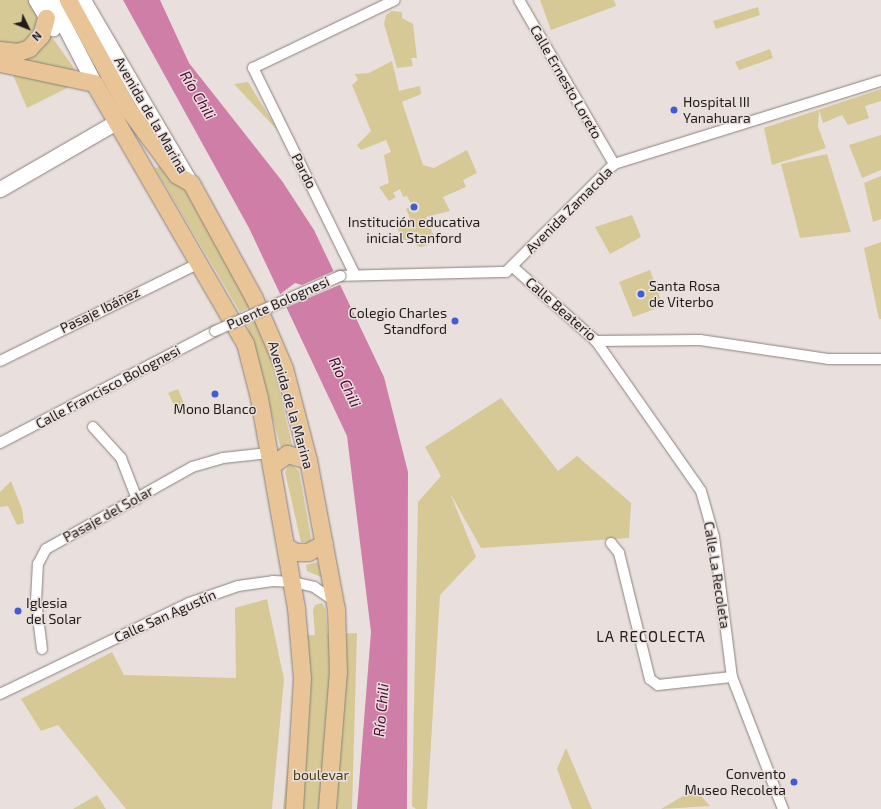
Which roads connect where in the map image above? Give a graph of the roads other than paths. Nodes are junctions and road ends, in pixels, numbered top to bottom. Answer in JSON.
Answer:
{"nodes":[{"id":1,"x":36,"y":0,"type":"edge"},
{"id":2,"x":83,"y":0,"type":"edge"},
{"id":3,"x":396,"y":0,"type":"edge"},
{"id":4,"x":519,"y":0,"type":"edge"},
{"id":5,"x":54,"y":4,"type":"edge"},
{"id":6,"x":0,"y":50,"type":"edge"},
{"id":7,"x":0,"y":63,"type":"edge"},
{"id":8,"x":91,"y":78,"type":"junction"},
{"id":9,"x":881,"y":81,"type":"edge"},
{"id":10,"x":116,"y":122,"type":"junction"},
{"id":11,"x":614,"y":164,"type":"junction"},
{"id":12,"x":191,"y":184,"type":"junction"},
{"id":13,"x":0,"y":189,"type":"edge"},
{"id":14,"x":200,"y":262,"type":"junction"},
{"id":15,"x":513,"y":267,"type":"junction"},
{"id":16,"x":355,"y":275,"type":"junction"},
{"id":17,"x":340,"y":276,"type":"joint"},
{"id":18,"x":215,"y":331,"type":"joint"},
{"id":19,"x":596,"y":342,"type":"junction"},
{"id":20,"x":881,"y":359,"type":"edge"},
{"id":21,"x":0,"y":361,"type":"edge"},
{"id":22,"x":93,"y":427,"type":"dead end"},
{"id":23,"x":0,"y":444,"type":"edge"},
{"id":24,"x":270,"y":460,"type":"junction"},
{"id":25,"x":308,"y":460,"type":"junction"},
{"id":26,"x":137,"y":499,"type":"junction"},
{"id":27,"x":324,"y":543,"type":"junction"},
{"id":28,"x":611,"y":543,"type":"dead end"},
{"id":29,"x":287,"y":547,"type":"junction"},
{"id":30,"x":293,"y":582,"type":"junction"},
{"id":31,"x":335,"y":601,"type":"junction"},
{"id":32,"x":42,"y":649,"type":"dead end"},
{"id":33,"x":732,"y":677,"type":"junction"},
{"id":34,"x":0,"y":694,"type":"edge"},
{"id":35,"x":324,"y":807,"type":"edge"},
{"id":36,"x":294,"y":809,"type":"edge"},
{"id":37,"x":782,"y":809,"type":"edge"}],
"edges":[{"from":1,"to":5,"type":"main road"},
{"from":2,"to":12,"type":"main road","name":"Avenida de la Marina"},
{"from":3,"to":16,"type":"street","name":"Pardo"},
{"from":4,"to":11,"type":"street","name":"Calle Ernesto Loreto"},
{"from":5,"to":6,"type":"main road"},
{"from":5,"to":8,"type":"main road"},
{"from":5,"to":12,"type":"main road"},
{"from":7,"to":8,"type":"main road"},
{"from":8,"to":10,"type":"main road","name":"Avenida de la Marina"},
{"from":9,"to":11,"type":"street","name":"Avenida Zamacola"},
{"from":10,"to":13,"type":"main road"},
{"from":10,"to":14,"type":"main road","name":"Avenida de la Marina"},
{"from":11,"to":15,"type":"street","name":"Avenida Zamacola"},
{"from":12,"to":25,"type":"main road","name":"Avenida de la Marina"},
{"from":14,"to":21,"type":"street","name":"Pasaje Ibáñez"},
{"from":14,"to":24,"type":"main road","name":"Avenida de la Marina"},
{"from":15,"to":16,"type":"street","name":"Calle Beaterio"},
{"from":15,"to":19,"type":"street","name":"Calle Beaterio"},
{"from":16,"to":17,"type":"street","name":"Calle Beaterio"},
{"from":17,"to":18,"type":"street","name":"Puente Bolognesi","bridge":true},
{"from":18,"to":23,"type":"street","name":"Calle Francisco Bolognesi"},
{"from":19,"to":20,"type":"street","name":"Calle Beaterio"},
{"from":19,"to":33,"type":"street","name":"Calle La Recoleta"},
{"from":22,"to":26,"type":"street"},
{"from":24,"to":25,"type":"main road"},
{"from":24,"to":26,"type":"street","name":"Pasaje del Solar"},
{"from":24,"to":29,"type":"main road","name":"Avenida de la Marina"},
{"from":25,"to":27,"type":"main road","name":"Avenida de la Marina"},
{"from":26,"to":32,"type":"street","name":"Pasaje del Solar"},
{"from":27,"to":29,"type":"main road"},
{"from":27,"to":31,"type":"main road","name":"Avenida de la Marina"},
{"from":28,"to":33,"type":"street"},
{"from":29,"to":30,"type":"main road","name":"Avenida de la Marina"},
{"from":30,"to":31,"type":"street","name":"Calle San Agustín"},
{"from":30,"to":34,"type":"street","name":"Calle San Agustín"},
{"from":30,"to":36,"type":"main road","name":"Avenida de la Marina"},
{"from":31,"to":35,"type":"main road","name":"Avenida de la Marina"},
{"from":33,"to":37,"type":"street","name":"Calle La Recoleta"}]}
